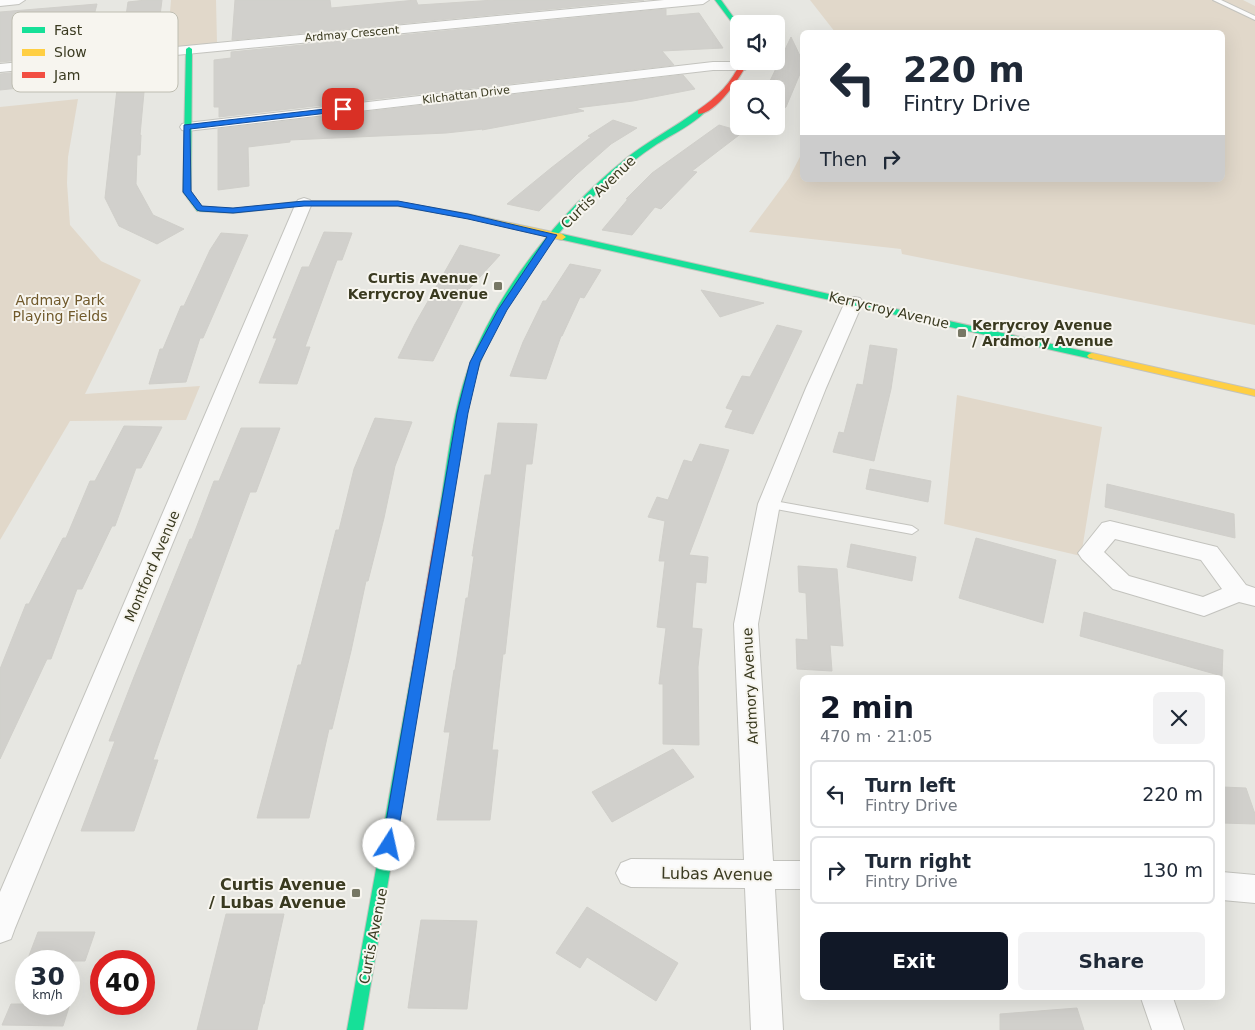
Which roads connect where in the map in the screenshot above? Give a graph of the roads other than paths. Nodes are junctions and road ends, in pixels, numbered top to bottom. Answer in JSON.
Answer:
{"nodes":[{"id":1,"x":18,"y":0,"type":"edge"},
{"id":2,"x":703,"y":0,"type":"edge"},
{"id":3,"x":718,"y":0,"type":"edge"},
{"id":4,"x":1216,"y":0,"type":"edge"},
{"id":5,"x":0,"y":2,"type":"edge"},
{"id":6,"x":730,"y":17,"type":"edge"},
{"id":7,"x":1255,"y":18,"type":"edge"},
{"id":8,"x":189,"y":49,"type":"junction"},
{"id":9,"x":178,"y":50,"type":"edge"},
{"id":10,"x":730,"y":65,"type":"edge"},
{"id":11,"x":742,"y":70,"type":"edge"},
{"id":12,"x":186,"y":127,"type":"junction"},
{"id":13,"x":304,"y":203,"type":"junction"},
{"id":14,"x":553,"y":235,"type":"junction"},
{"id":15,"x":854,"y":302,"type":"junction"},
{"id":16,"x":1255,"y":392,"type":"edge"},
{"id":17,"x":769,"y":504,"type":"junction"},
{"id":18,"x":912,"y":530,"type":"dead end"},
{"id":19,"x":1247,"y":594,"type":"edge"},
{"id":20,"x":631,"y":873,"type":"dead end"},
{"id":21,"x":759,"y":875,"type":"junction"},
{"id":22,"x":800,"y":875,"type":"edge"},
{"id":23,"x":1225,"y":886,"type":"edge"},
{"id":24,"x":1255,"y":889,"type":"edge"},
{"id":25,"x":0,"y":928,"type":"edge"},
{"id":26,"x":1158,"y":1000,"type":"edge"},
{"id":27,"x":355,"y":1030,"type":"edge"},
{"id":28,"x":767,"y":1030,"type":"edge"},
{"id":29,"x":1168,"y":1030,"type":"edge"}],
"edges":[{"from":1,"to":5,"type":"street"},
{"from":2,"to":8,"type":"street","name":"Ardmay Crescent"},
{"from":3,"to":6,"type":"street"},
{"from":4,"to":7,"type":"lane"},
{"from":8,"to":9,"type":"street","name":"Ardmay Crescent"},
{"from":8,"to":12,"type":"street"},
{"from":10,"to":12,"type":"street","name":"Kilchattan Drive"},
{"from":11,"to":14,"type":"street","name":"Curtis Avenue"},
{"from":12,"to":13,"type":"street","name":"Kerrycroy Avenue"},
{"from":13,"to":14,"type":"street","name":"Kerrycroy Avenue"},
{"from":13,"to":25,"type":"street","name":"Montford Avenue"},
{"from":14,"to":15,"type":"street","name":"Kerrycroy Avenue"},
{"from":14,"to":27,"type":"street","name":"Curtis Avenue"},
{"from":15,"to":16,"type":"street","name":"Kerrycroy Avenue"},
{"from":15,"to":17,"type":"street","name":"Ardmory Avenue"},
{"from":17,"to":18,"type":"lane"},
{"from":17,"to":21,"type":"street","name":"Ardmory Avenue"},
{"from":19,"to":19,"type":"street"},
{"from":20,"to":21,"type":"street","name":"Lubas Avenue"},
{"from":21,"to":22,"type":"street","name":"Lubas Avenue"},
{"from":21,"to":28,"type":"street","name":"Ardmory Avenue"},
{"from":23,"to":24,"type":"street"},
{"from":26,"to":29,"type":"street"}]}
